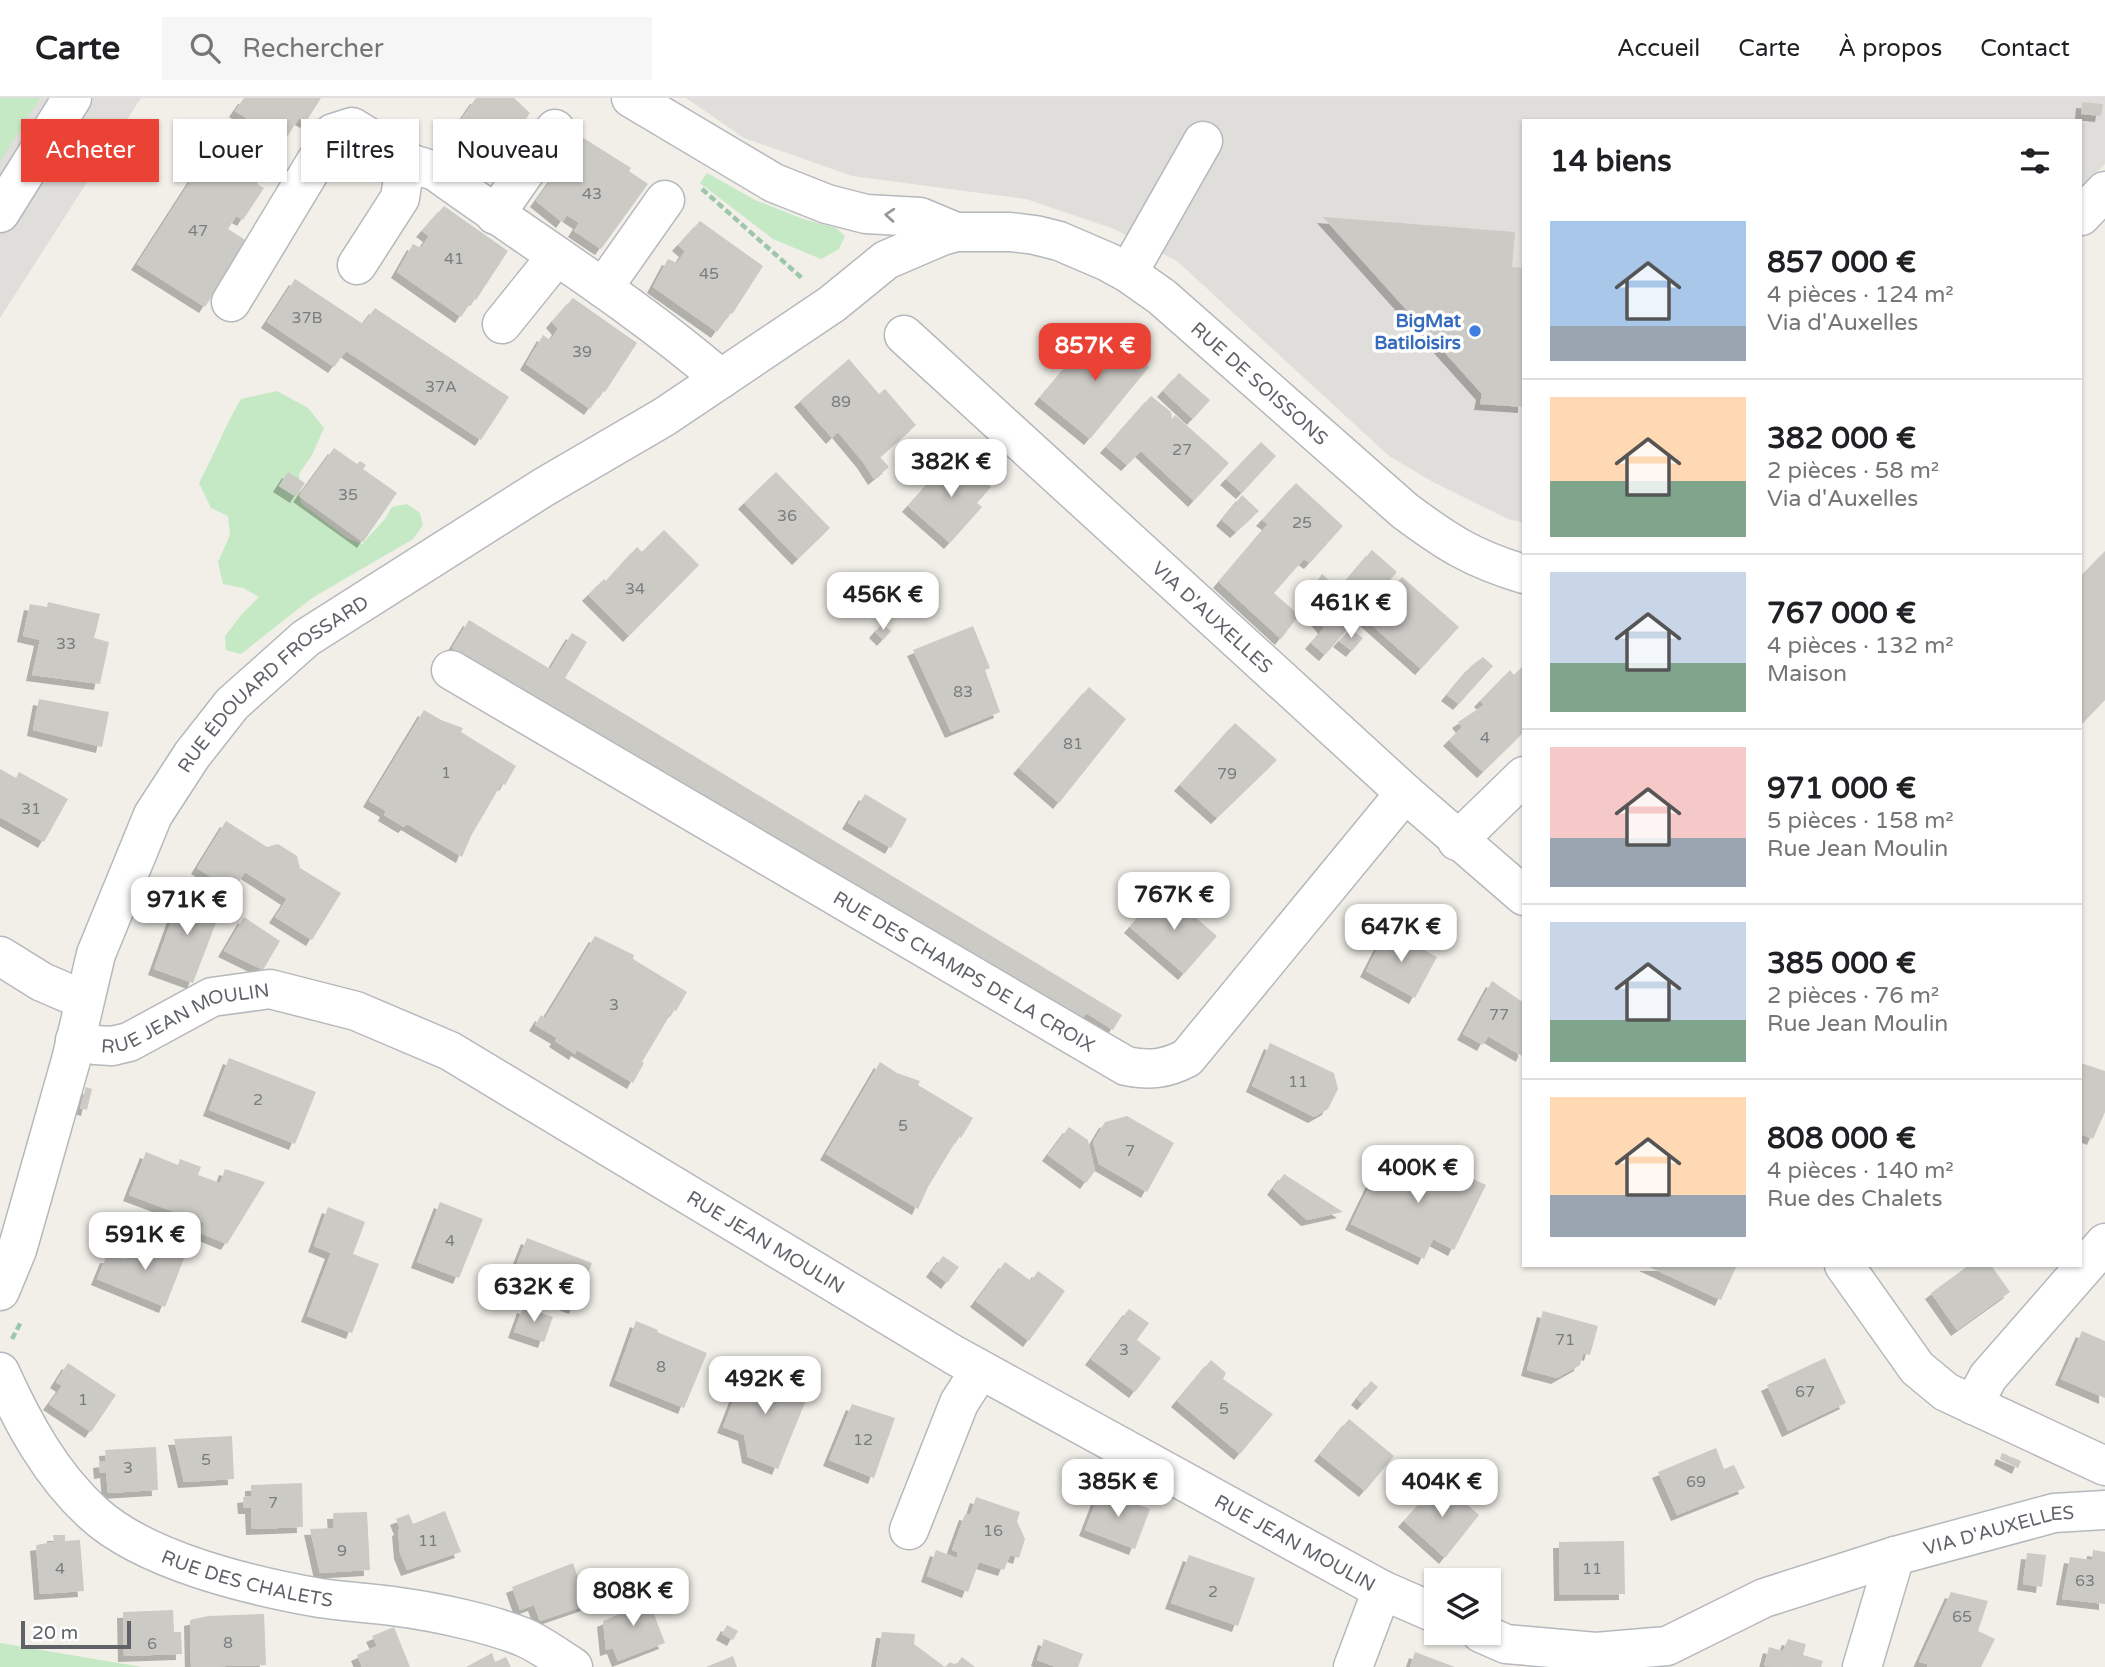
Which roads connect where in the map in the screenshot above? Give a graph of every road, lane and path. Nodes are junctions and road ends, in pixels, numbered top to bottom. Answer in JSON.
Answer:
{"nodes":[{"id":1,"x":72,"y":98,"type":"edge"},
{"id":2,"x":631,"y":98,"type":"edge"},
{"id":3,"x":1203,"y":141,"type":"dead end"},
{"id":4,"x":419,"y":166,"type":"edge"},
{"id":5,"x":303,"y":182,"type":"edge"},
{"id":6,"x":402,"y":182,"type":"edge"},
{"id":7,"x":518,"y":182,"type":"edge"},
{"id":8,"x":2105,"y":191,"type":"edge"},
{"id":9,"x":682,"y":193,"type":"joint"},
{"id":10,"x":0,"y":213,"type":"edge"},
{"id":11,"x":495,"y":215,"type":"junction"},
{"id":12,"x":2082,"y":215,"type":"edge"},
{"id":13,"x":956,"y":232,"type":"junction"},
{"id":14,"x":556,"y":257,"type":"junction"},
{"id":15,"x":357,"y":265,"type":"dead end"},
{"id":16,"x":1128,"y":273,"type":"junction"},
{"id":17,"x":603,"y":288,"type":"junction"},
{"id":18,"x":822,"y":295,"type":"junction"},
{"id":19,"x":231,"y":302,"type":"dead end"},
{"id":20,"x":502,"y":324,"type":"dead end"},
{"id":21,"x":904,"y":335,"type":"dead end"},
{"id":22,"x":721,"y":379,"type":"junction"},
{"id":23,"x":1522,"y":573,"type":"edge"},
{"id":24,"x":451,"y":670,"type":"dead end"},
{"id":25,"x":1522,"y":778,"type":"edge"},
{"id":26,"x":1405,"y":793,"type":"junction"},
{"id":27,"x":1457,"y":841,"type":"junction"},
{"id":28,"x":1522,"y":894,"type":"edge"},
{"id":29,"x":0,"y":956,"type":"edge"},
{"id":30,"x":84,"y":1000,"type":"junction"},
{"id":31,"x":75,"y":1040,"type":"junction"},
{"id":32,"x":2105,"y":1243,"type":"edge"},
{"id":33,"x":1845,"y":1267,"type":"edge"},
{"id":34,"x":0,"y":1291,"type":"edge"},
{"id":35,"x":980,"y":1370,"type":"junction"},
{"id":36,"x":0,"y":1372,"type":"edge"},
{"id":37,"x":1973,"y":1405,"type":"junction"},
{"id":38,"x":2105,"y":1466,"type":"edge"},
{"id":39,"x":2105,"y":1510,"type":"edge"},
{"id":40,"x":909,"y":1530,"type":"dead end"},
{"id":41,"x":1895,"y":1556,"type":"junction"},
{"id":42,"x":1382,"y":1590,"type":"junction"},
{"id":43,"x":1424,"y":1608,"type":"edge"},
{"id":44,"x":1501,"y":1642,"type":"edge"},
{"id":45,"x":573,"y":1667,"type":"edge"},
{"id":46,"x":1353,"y":1667,"type":"edge"},
{"id":47,"x":1861,"y":1667,"type":"edge"}],
"edges":[{"from":1,"to":10,"type":"street"},
{"from":13,"to":2,"type":"street","one_way":true},
{"from":3,"to":16,"type":"street"},
{"from":4,"to":11,"type":"street"},
{"from":5,"to":19,"type":"street"},
{"from":6,"to":15,"type":"street"},
{"from":7,"to":11,"type":"street"},
{"from":8,"to":12,"type":"street"},
{"from":9,"to":17,"type":"street"},
{"from":9,"to":18,"type":"path"},
{"from":11,"to":14,"type":"street"},
{"from":13,"to":16,"type":"street","name":"RUE DE SOISSONS"},
{"from":13,"to":18,"type":"street","name":"RUE DE SOISSONS"},
{"from":14,"to":17,"type":"street"},
{"from":14,"to":20,"type":"street"},
{"from":16,"to":23,"type":"street","name":"RUE DE SOISSONS"},
{"from":17,"to":22,"type":"street"},
{"from":18,"to":22,"type":"street","name":"RUE ÉDOUARD FROSSARD"},
{"from":21,"to":26,"type":"street","name":"VIA D'AUXELLES"},
{"from":22,"to":30,"type":"street","name":"RUE ÉDOUARD FROSSARD"},
{"from":24,"to":26,"type":"street","name":"RUE DES CHAMPS DE LA CROIX"},
{"from":25,"to":27,"type":"street"},
{"from":26,"to":27,"type":"street","name":"VIA D'AUXELLES"},
{"from":27,"to":28,"type":"street","name":"VIA D'AUXELLES"},
{"from":29,"to":30,"type":"street"},
{"from":30,"to":31,"type":"street","name":"RUE ÉDOUARD FROSSARD"},
{"from":31,"to":34,"type":"street","name":"RUE ÉDOUARD FROSSARD"},
{"from":31,"to":35,"type":"street","name":"RUE JEAN MOULIN"},
{"from":32,"to":37,"type":"street"},
{"from":33,"to":37,"type":"street"},
{"from":35,"to":40,"type":"street"},
{"from":35,"to":42,"type":"street","name":"RUE JEAN MOULIN"},
{"from":36,"to":45,"type":"street","name":"RUE DES CHALETS"},
{"from":37,"to":38,"type":"street"},
{"from":39,"to":41,"type":"street","name":"VIA D'AUXELLES"},
{"from":41,"to":44,"type":"street","name":"VIA D'AUXELLES"},
{"from":41,"to":47,"type":"street"},
{"from":42,"to":43,"type":"street","name":"RUE JEAN MOULIN"},
{"from":42,"to":46,"type":"street"}]}
